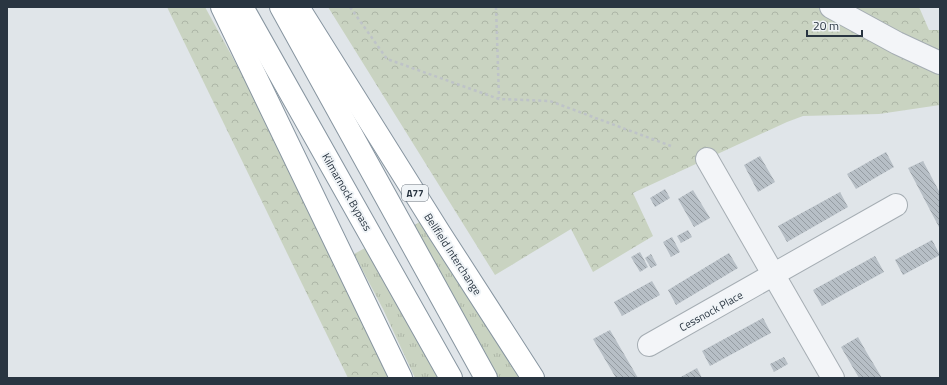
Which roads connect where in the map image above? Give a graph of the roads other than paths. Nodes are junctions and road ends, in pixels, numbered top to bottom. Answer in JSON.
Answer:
{"nodes":[{"id":1,"x":222,"y":7,"type":"edge"},
{"id":2,"x":242,"y":7,"type":"edge"},
{"id":3,"x":281,"y":7,"type":"edge"},
{"id":4,"x":298,"y":7,"type":"edge"},
{"id":5,"x":831,"y":7,"type":"edge"},
{"id":6,"x":940,"y":63,"type":"edge"},
{"id":7,"x":707,"y":159,"type":"dead end"},
{"id":8,"x":896,"y":205,"type":"dead end"},
{"id":9,"x":774,"y":276,"type":"junction"},
{"id":10,"x":649,"y":346,"type":"dead end"},
{"id":11,"x":402,"y":378,"type":"edge"},
{"id":12,"x":451,"y":378,"type":"edge"},
{"id":13,"x":486,"y":378,"type":"edge"},
{"id":14,"x":533,"y":378,"type":"edge"},
{"id":15,"x":833,"y":378,"type":"edge"}],
"edges":[{"from":1,"to":11,"type":"highway"},
{"from":2,"to":12,"type":"highway","name":"Kilmarnock Bypass"},
{"from":3,"to":13,"type":"highway","number":"A77"},
{"from":4,"to":14,"type":"highway","name":"Bellfield Interchange","number":"A77"},
{"from":5,"to":6,"type":"street"},
{"from":7,"to":9,"type":"street"},
{"from":8,"to":9,"type":"street","name":"Cessnock Place"},
{"from":9,"to":10,"type":"street","name":"Cessnock Place"},
{"from":9,"to":15,"type":"street"}]}
